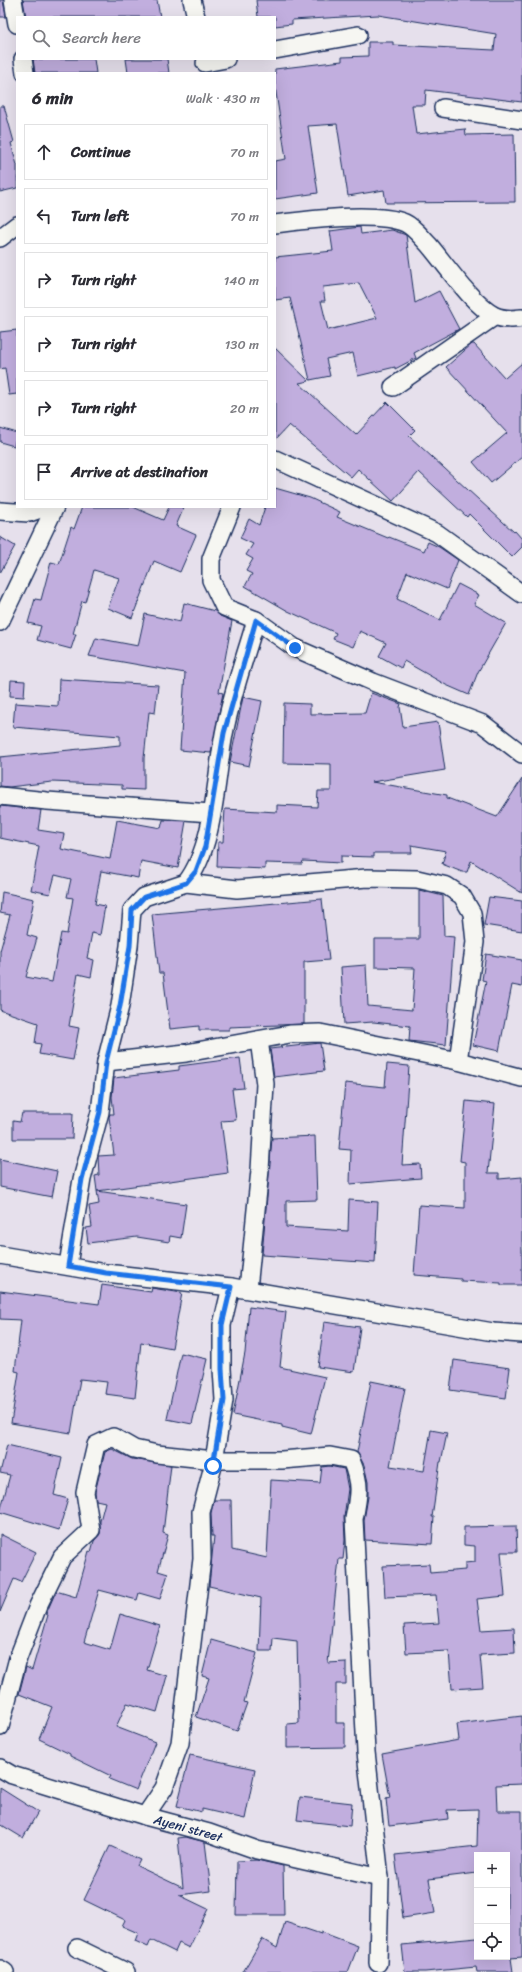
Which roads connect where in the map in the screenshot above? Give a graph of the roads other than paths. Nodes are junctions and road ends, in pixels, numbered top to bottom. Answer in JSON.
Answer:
{"nodes":[{"id":1,"x":13,"y":0,"type":"edge"},
{"id":2,"x":192,"y":0,"type":"edge"},
{"id":3,"x":196,"y":16,"type":"edge"},
{"id":4,"x":16,"y":18,"type":"edge"},
{"id":5,"x":358,"y":35,"type":"dead end"},
{"id":6,"x":276,"y":50,"type":"edge"},
{"id":7,"x":22,"y":60,"type":"edge"},
{"id":8,"x":222,"y":60,"type":"edge"},
{"id":9,"x":205,"y":65,"type":"edge"},
{"id":10,"x":25,"y":72,"type":"edge"},
{"id":11,"x":443,"y":108,"type":"dead end"},
{"id":12,"x":522,"y":120,"type":"edge"},
{"id":13,"x":276,"y":224,"type":"edge"},
{"id":14,"x":16,"y":226,"type":"edge"},
{"id":15,"x":0,"y":238,"type":"edge"},
{"id":16,"x":495,"y":316,"type":"junction"},
{"id":17,"x":522,"y":318,"type":"edge"},
{"id":18,"x":392,"y":387,"type":"dead end"},
{"id":19,"x":276,"y":458,"type":"edge"},
{"id":20,"x":43,"y":508,"type":"edge"},
{"id":21,"x":55,"y":508,"type":"edge"},
{"id":22,"x":232,"y":508,"type":"edge"},
{"id":23,"x":0,"y":511,"type":"edge"},
{"id":24,"x":522,"y":594,"type":"edge"},
{"id":25,"x":256,"y":620,"type":"junction"},
{"id":26,"x":0,"y":622,"type":"edge"},
{"id":27,"x":522,"y":754,"type":"edge"},
{"id":28,"x":0,"y":796,"type":"edge"},
{"id":29,"x":211,"y":812,"type":"junction"},
{"id":30,"x":186,"y":883,"type":"junction"},
{"id":31,"x":259,"y":1040,"type":"junction"},
{"id":32,"x":458,"y":1061,"type":"junction"},
{"id":33,"x":106,"y":1062,"type":"junction"},
{"id":34,"x":522,"y":1078,"type":"edge"},
{"id":35,"x":0,"y":1255,"type":"edge"},
{"id":36,"x":68,"y":1266,"type":"junction"},
{"id":37,"x":231,"y":1287,"type":"junction"},
{"id":38,"x":248,"y":1290,"type":"junction"},
{"id":39,"x":522,"y":1334,"type":"edge"},
{"id":40,"x":214,"y":1460,"type":"junction"},
{"id":41,"x":0,"y":1727,"type":"edge"},
{"id":42,"x":0,"y":1768,"type":"edge"},
{"id":43,"x":145,"y":1816,"type":"junction"},
{"id":44,"x":380,"y":1878,"type":"junction"},
{"id":45,"x":77,"y":1948,"type":"dead end"},
{"id":46,"x":378,"y":1963,"type":"dead end"},
{"id":47,"x":0,"y":1969,"type":"edge"},
{"id":48,"x":5,"y":1972,"type":"edge"},
{"id":49,"x":126,"y":1972,"type":"edge"}],
"edges":[{"from":1,"to":4,"type":"street"},
{"from":2,"to":3,"type":"street"},
{"from":5,"to":6,"type":"street"},
{"from":7,"to":10,"type":"street"},
{"from":8,"to":9,"type":"street"},
{"from":11,"to":12,"type":"street"},
{"from":13,"to":16,"type":"street"},
{"from":14,"to":15,"type":"street"},
{"from":16,"to":17,"type":"street"},
{"from":16,"to":18,"type":"street"},
{"from":19,"to":24,"type":"street"},
{"from":20,"to":23,"type":"street"},
{"from":21,"to":26,"type":"street"},
{"from":22,"to":25,"type":"street"},
{"from":25,"to":27,"type":"street"},
{"from":25,"to":29,"type":"street"},
{"from":28,"to":29,"type":"street"},
{"from":29,"to":30,"type":"street"},
{"from":30,"to":32,"type":"street"},
{"from":30,"to":33,"type":"street"},
{"from":31,"to":32,"type":"street"},
{"from":31,"to":33,"type":"street"},
{"from":31,"to":38,"type":"street"},
{"from":32,"to":34,"type":"street"},
{"from":33,"to":36,"type":"street"},
{"from":35,"to":36,"type":"street"},
{"from":36,"to":37,"type":"street"},
{"from":37,"to":38,"type":"street"},
{"from":37,"to":40,"type":"street"},
{"from":38,"to":39,"type":"street"},
{"from":40,"to":41,"type":"street"},
{"from":40,"to":43,"type":"street"},
{"from":40,"to":44,"type":"street"},
{"from":42,"to":43,"type":"street","name":"Ayeni street"},
{"from":43,"to":44,"type":"street","name":"Ayeni street"},
{"from":44,"to":46,"type":"street"},
{"from":45,"to":49,"type":"street"},
{"from":47,"to":48,"type":"street"}]}
